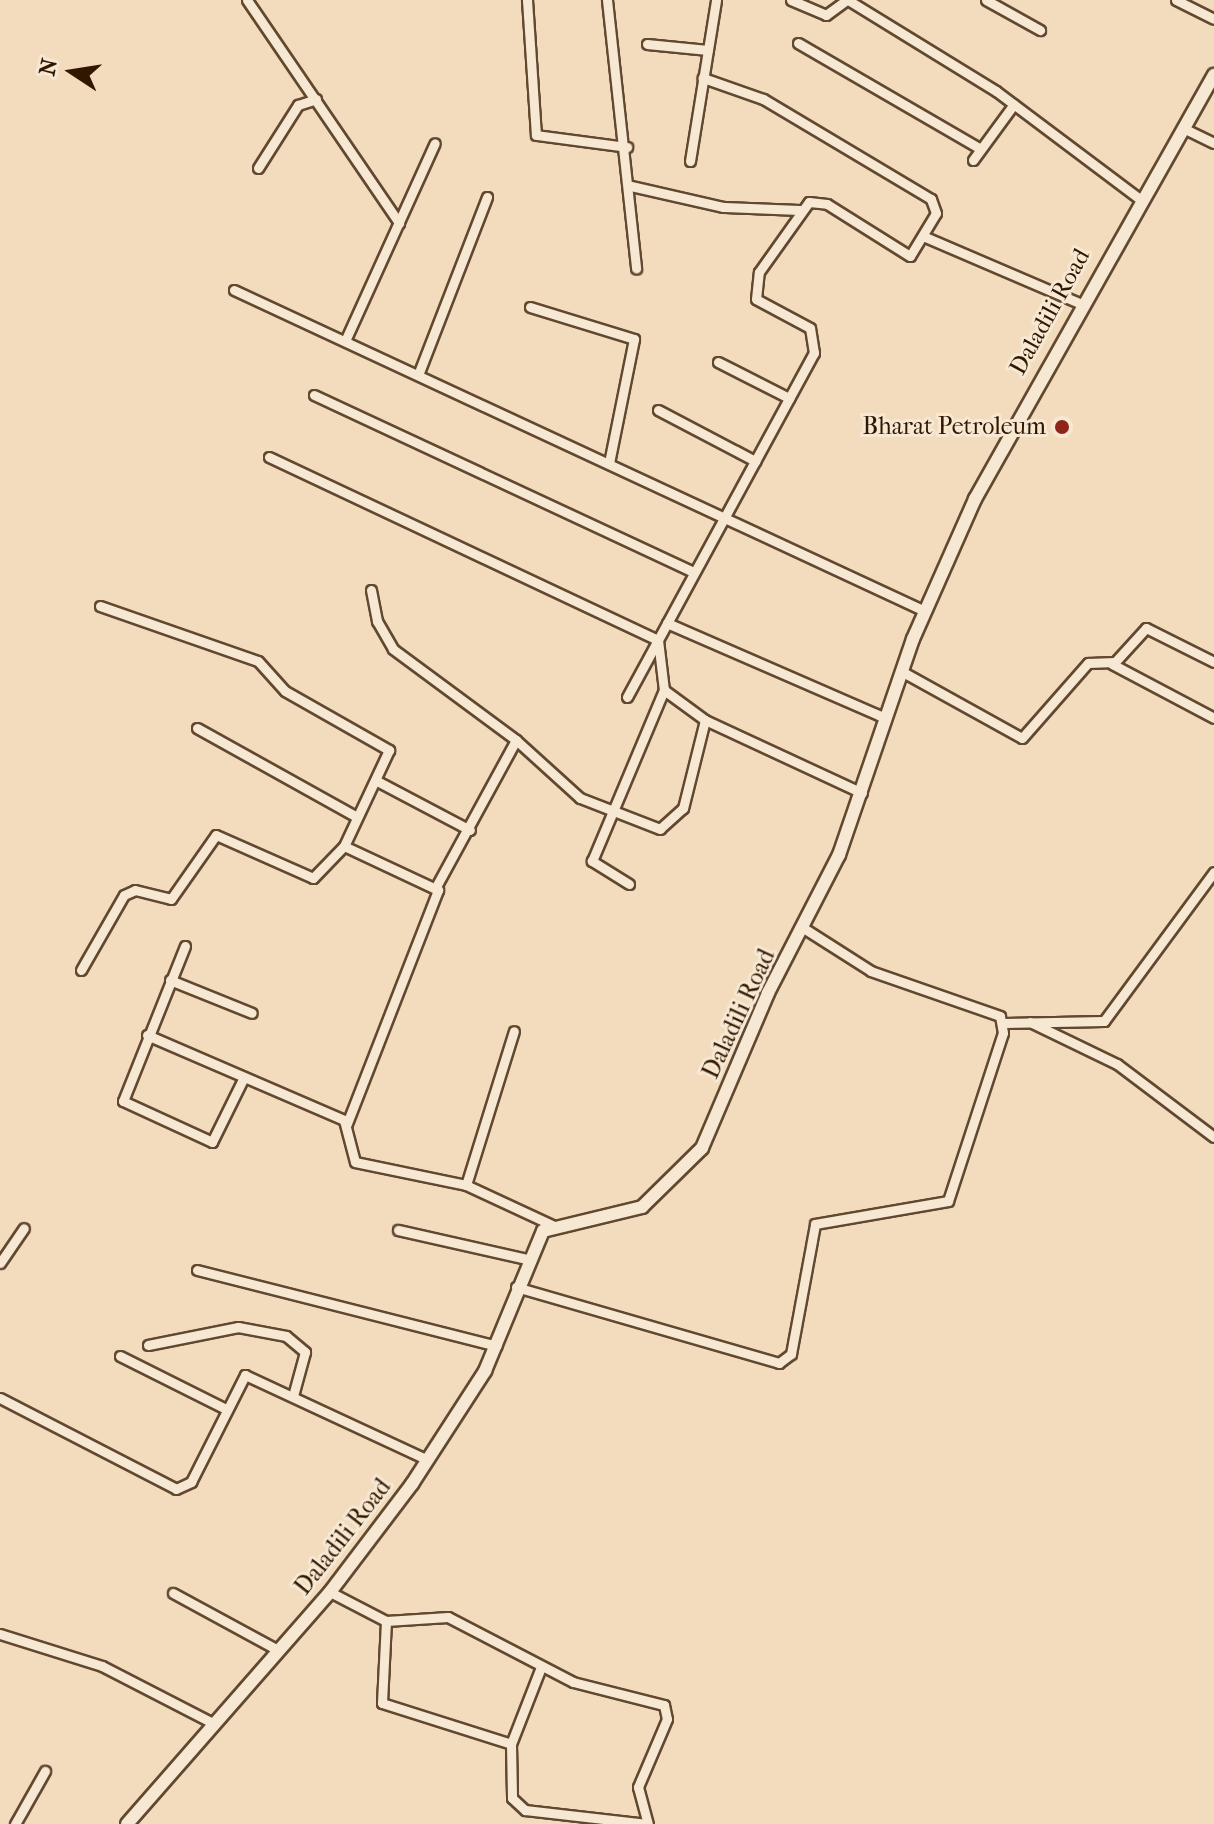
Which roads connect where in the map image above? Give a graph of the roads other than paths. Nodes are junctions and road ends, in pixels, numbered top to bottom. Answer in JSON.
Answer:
{"nodes":[{"id":1,"x":247,"y":0,"type":"edge"},
{"id":2,"x":527,"y":0,"type":"edge"},
{"id":3,"x":607,"y":0,"type":"edge"},
{"id":4,"x":716,"y":0,"type":"edge"},
{"id":5,"x":791,"y":0,"type":"edge"},
{"id":6,"x":848,"y":0,"type":"edge"},
{"id":7,"x":986,"y":0,"type":"edge"},
{"id":8,"x":1176,"y":0,"type":"edge"},
{"id":9,"x":1214,"y":19,"type":"edge"},
{"id":10,"x":1040,"y":30,"type":"dead end"},
{"id":11,"x":798,"y":43,"type":"dead end"},
{"id":12,"x":647,"y":44,"type":"dead end"},
{"id":13,"x":708,"y":50,"type":"junction"},
{"id":14,"x":1214,"y":75,"type":"edge"},
{"id":15,"x":703,"y":78,"type":"junction"},
{"id":16,"x":316,"y":99,"type":"junction"},
{"id":17,"x":1014,"y":104,"type":"junction"},
{"id":18,"x":1183,"y":128,"type":"junction"},
{"id":19,"x":435,"y":143,"type":"dead end"},
{"id":20,"x":1214,"y":143,"type":"edge"},
{"id":21,"x":627,"y":147,"type":"junction"},
{"id":22,"x":981,"y":149,"type":"junction"},
{"id":23,"x":973,"y":160,"type":"dead end"},
{"id":24,"x":690,"y":161,"type":"dead end"},
{"id":25,"x":258,"y":168,"type":"dead end"},
{"id":26,"x":631,"y":186,"type":"junction"},
{"id":27,"x":487,"y":197,"type":"dead end"},
{"id":28,"x":1140,"y":199,"type":"junction"},
{"id":29,"x":801,"y":210,"type":"junction"},
{"id":30,"x":399,"y":223,"type":"junction"},
{"id":31,"x":925,"y":237,"type":"junction"},
{"id":32,"x":636,"y":268,"type":"dead end"},
{"id":33,"x":234,"y":290,"type":"dead end"},
{"id":34,"x":1079,"y":303,"type":"junction"},
{"id":35,"x":530,"y":307,"type":"dead end"},
{"id":36,"x":345,"y":341,"type":"junction"},
{"id":37,"x":718,"y":362,"type":"dead end"},
{"id":38,"x":418,"y":375,"type":"junction"},
{"id":39,"x":314,"y":395,"type":"dead end"},
{"id":40,"x":789,"y":398,"type":"junction"},
{"id":41,"x":658,"y":410,"type":"dead end"},
{"id":42,"x":269,"y":457,"type":"dead end"},
{"id":43,"x":755,"y":461,"type":"junction"},
{"id":44,"x":609,"y":463,"type":"junction"},
{"id":45,"x":724,"y":516,"type":"junction"},
{"id":46,"x":694,"y":572,"type":"junction"},
{"id":47,"x":371,"y":590,"type":"dead end"},
{"id":48,"x":100,"y":606,"type":"dead end"},
{"id":49,"x":925,"y":611,"type":"junction"},
{"id":50,"x":667,"y":623,"type":"junction"},
{"id":51,"x":658,"y":640,"type":"junction"},
{"id":52,"x":1214,"y":662,"type":"edge"},
{"id":53,"x":1112,"y":664,"type":"junction"},
{"id":54,"x":901,"y":671,"type":"junction"},
{"id":55,"x":664,"y":690,"type":"junction"},
{"id":56,"x":627,"y":697,"type":"dead end"},
{"id":57,"x":886,"y":718,"type":"junction"},
{"id":58,"x":1214,"y":718,"type":"edge"},
{"id":59,"x":705,"y":720,"type":"junction"},
{"id":60,"x":197,"y":728,"type":"dead end"},
{"id":61,"x":516,"y":740,"type":"junction"},
{"id":62,"x":377,"y":781,"type":"junction"},
{"id":63,"x":862,"y":793,"type":"junction"},
{"id":64,"x":610,"y":814,"type":"junction"},
{"id":65,"x":357,"y":817,"type":"junction"},
{"id":66,"x":470,"y":830,"type":"junction"},
{"id":67,"x":344,"y":846,"type":"junction"},
{"id":68,"x":1214,"y":872,"type":"edge"},
{"id":69,"x":629,"y":884,"type":"dead end"},
{"id":70,"x":437,"y":885,"type":"junction"},
{"id":71,"x":805,"y":929,"type":"junction"},
{"id":72,"x":185,"y":946,"type":"dead end"},
{"id":73,"x":81,"y":970,"type":"dead end"},
{"id":74,"x":170,"y":980,"type":"junction"},
{"id":75,"x":252,"y":1013,"type":"dead end"},
{"id":76,"x":1026,"y":1021,"type":"junction"},
{"id":77,"x":1004,"y":1023,"type":"junction"},
{"id":78,"x":514,"y":1031,"type":"dead end"},
{"id":79,"x":147,"y":1035,"type":"junction"},
{"id":80,"x":244,"y":1077,"type":"junction"},
{"id":81,"x":347,"y":1124,"type":"junction"},
{"id":82,"x":1214,"y":1137,"type":"edge"},
{"id":83,"x":466,"y":1185,"type":"junction"},
{"id":84,"x":552,"y":1225,"type":"junction"},
{"id":85,"x":24,"y":1228,"type":"dead end"},
{"id":86,"x":398,"y":1230,"type":"dead end"},
{"id":87,"x":527,"y":1259,"type":"junction"},
{"id":88,"x":0,"y":1263,"type":"edge"},
{"id":89,"x":197,"y":1270,"type":"dead end"},
{"id":90,"x":516,"y":1287,"type":"junction"},
{"id":91,"x":148,"y":1345,"type":"dead end"},
{"id":92,"x":497,"y":1346,"type":"junction"},
{"id":93,"x":120,"y":1356,"type":"dead end"},
{"id":94,"x":293,"y":1396,"type":"junction"},
{"id":95,"x":0,"y":1398,"type":"edge"},
{"id":96,"x":226,"y":1409,"type":"junction"},
{"id":97,"x":426,"y":1459,"type":"junction"},
{"id":98,"x":330,"y":1592,"type":"junction"},
{"id":99,"x":173,"y":1593,"type":"dead end"},
{"id":100,"x":386,"y":1621,"type":"junction"},
{"id":101,"x":0,"y":1634,"type":"edge"},
{"id":102,"x":278,"y":1650,"type":"junction"},
{"id":103,"x":541,"y":1667,"type":"junction"},
{"id":104,"x":213,"y":1723,"type":"junction"},
{"id":105,"x":511,"y":1744,"type":"junction"},
{"id":106,"x":45,"y":1771,"type":"dead end"},
{"id":107,"x":525,"y":1810,"type":"junction"},
{"id":108,"x":15,"y":1824,"type":"edge"},
{"id":109,"x":127,"y":1824,"type":"edge"},
{"id":110,"x":525,"y":1824,"type":"edge"},
{"id":111,"x":647,"y":1824,"type":"edge"}],
"edges":[{"from":1,"to":16,"type":"street"},
{"from":2,"to":21,"type":"street"},
{"from":3,"to":21,"type":"street"},
{"from":4,"to":13,"type":"street"},
{"from":5,"to":6,"type":"street"},
{"from":6,"to":17,"type":"street"},
{"from":7,"to":10,"type":"street"},
{"from":8,"to":9,"type":"street"},
{"from":11,"to":22,"type":"street"},
{"from":12,"to":13,"type":"street"},
{"from":13,"to":15,"type":"street"},
{"from":14,"to":18,"type":"main road","name":"Daladili Road"},
{"from":15,"to":24,"type":"street"},
{"from":15,"to":31,"type":"street"},
{"from":16,"to":25,"type":"street"},
{"from":16,"to":30,"type":"street"},
{"from":17,"to":22,"type":"street"},
{"from":17,"to":28,"type":"street"},
{"from":18,"to":20,"type":"street"},
{"from":18,"to":28,"type":"main road","name":"Daladili Road"},
{"from":19,"to":30,"type":"street"},
{"from":21,"to":26,"type":"street"},
{"from":22,"to":23,"type":"street"},
{"from":26,"to":29,"type":"street"},
{"from":26,"to":32,"type":"street"},
{"from":27,"to":38,"type":"street"},
{"from":28,"to":34,"type":"main road","name":"Daladili Road"},
{"from":29,"to":31,"type":"street"},
{"from":29,"to":40,"type":"street"},
{"from":30,"to":36,"type":"street"},
{"from":31,"to":34,"type":"street"},
{"from":33,"to":36,"type":"street"},
{"from":34,"to":49,"type":"main road","name":"Daladili Road"},
{"from":35,"to":44,"type":"street"},
{"from":36,"to":38,"type":"street"},
{"from":37,"to":40,"type":"street"},
{"from":38,"to":44,"type":"street"},
{"from":39,"to":46,"type":"street"},
{"from":40,"to":43,"type":"street"},
{"from":41,"to":43,"type":"street"},
{"from":42,"to":51,"type":"street"},
{"from":43,"to":45,"type":"street"},
{"from":44,"to":45,"type":"street"},
{"from":45,"to":46,"type":"street"},
{"from":45,"to":49,"type":"street"},
{"from":46,"to":50,"type":"street"},
{"from":47,"to":61,"type":"street"},
{"from":48,"to":62,"type":"street"},
{"from":49,"to":54,"type":"main road","name":"Daladili Road"},
{"from":50,"to":51,"type":"street"},
{"from":50,"to":57,"type":"street"},
{"from":51,"to":55,"type":"street"},
{"from":51,"to":56,"type":"street"},
{"from":52,"to":53,"type":"street"},
{"from":53,"to":54,"type":"street"},
{"from":53,"to":58,"type":"street"},
{"from":54,"to":57,"type":"main road","name":"Daladili Road"},
{"from":55,"to":59,"type":"street"},
{"from":55,"to":64,"type":"street"},
{"from":57,"to":63,"type":"main road","name":"Daladili Road"},
{"from":59,"to":63,"type":"street"},
{"from":59,"to":64,"type":"street"},
{"from":60,"to":65,"type":"street"},
{"from":61,"to":64,"type":"street"},
{"from":61,"to":66,"type":"street"},
{"from":62,"to":65,"type":"street"},
{"from":62,"to":66,"type":"street"},
{"from":63,"to":71,"type":"main road","name":"Daladili Road"},
{"from":64,"to":69,"type":"street"},
{"from":65,"to":67,"type":"street"},
{"from":66,"to":70,"type":"street"},
{"from":67,"to":70,"type":"street"},
{"from":67,"to":73,"type":"street"},
{"from":68,"to":76,"type":"street"},
{"from":70,"to":81,"type":"street"},
{"from":71,"to":77,"type":"street"},
{"from":71,"to":84,"type":"main road","name":"Daladili Road"},
{"from":72,"to":74,"type":"street"},
{"from":74,"to":75,"type":"street"},
{"from":74,"to":79,"type":"street"},
{"from":76,"to":77,"type":"street"},
{"from":76,"to":82,"type":"street"},
{"from":77,"to":90,"type":"street"},
{"from":78,"to":83,"type":"street"},
{"from":79,"to":80,"type":"street"},
{"from":79,"to":80,"type":"street"},
{"from":80,"to":81,"type":"street"},
{"from":81,"to":83,"type":"street"},
{"from":83,"to":84,"type":"street"},
{"from":84,"to":87,"type":"main road","name":"Daladili Road"},
{"from":85,"to":88,"type":"street"},
{"from":86,"to":87,"type":"street"},
{"from":87,"to":90,"type":"main road","name":"Daladili Road"},
{"from":89,"to":92,"type":"street"},
{"from":90,"to":92,"type":"main road","name":"Daladili Road"},
{"from":91,"to":94,"type":"street"},
{"from":92,"to":97,"type":"main road","name":"Daladili Road"},
{"from":93,"to":96,"type":"street"},
{"from":94,"to":96,"type":"street"},
{"from":94,"to":97,"type":"street"},
{"from":95,"to":96,"type":"street"},
{"from":97,"to":98,"type":"main road","name":"Daladili Road"},
{"from":98,"to":100,"type":"street"},
{"from":98,"to":102,"type":"main road","name":"Daladili Road"},
{"from":99,"to":102,"type":"street"},
{"from":100,"to":103,"type":"street"},
{"from":100,"to":105,"type":"street"},
{"from":101,"to":104,"type":"street"},
{"from":102,"to":104,"type":"main road","name":"Daladili Road"},
{"from":103,"to":105,"type":"street"},
{"from":103,"to":111,"type":"street"},
{"from":104,"to":109,"type":"main road","name":"Daladili Road"},
{"from":105,"to":107,"type":"street"},
{"from":106,"to":108,"type":"street"},
{"from":107,"to":110,"type":"street"},
{"from":107,"to":111,"type":"street"}]}
